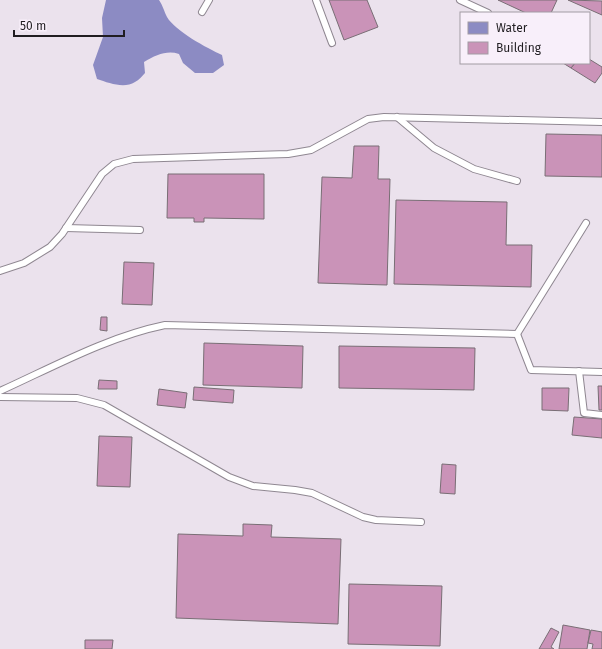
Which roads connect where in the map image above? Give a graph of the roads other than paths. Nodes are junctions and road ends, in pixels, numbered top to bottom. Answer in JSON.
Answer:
{"nodes":[{"id":1,"x":209,"y":0,"type":"edge"},
{"id":2,"x":316,"y":0,"type":"edge"},
{"id":3,"x":460,"y":0,"type":"edge"},
{"id":4,"x":202,"y":12,"type":"dead end"},
{"id":5,"x":486,"y":12,"type":"edge"},
{"id":6,"x":332,"y":43,"type":"dead end"},
{"id":7,"x":397,"y":117,"type":"junction"},
{"id":8,"x":602,"y":122,"type":"edge"},
{"id":9,"x":517,"y":181,"type":"dead end"},
{"id":10,"x":586,"y":223,"type":"dead end"},
{"id":11,"x":66,"y":228,"type":"junction"},
{"id":12,"x":140,"y":230,"type":"dead end"},
{"id":13,"x":0,"y":271,"type":"edge"},
{"id":14,"x":517,"y":334,"type":"junction"},
{"id":15,"x":579,"y":372,"type":"junction"},
{"id":16,"x":602,"y":372,"type":"edge"},
{"id":17,"x":0,"y":391,"type":"edge"},
{"id":18,"x":0,"y":397,"type":"edge"},
{"id":19,"x":602,"y":415,"type":"edge"},
{"id":20,"x":421,"y":522,"type":"dead end"}],
"edges":[{"from":1,"to":4,"type":"lane"},
{"from":2,"to":6,"type":"lane"},
{"from":3,"to":5,"type":"lane"},
{"from":7,"to":8,"type":"lane"},
{"from":7,"to":9,"type":"lane"},
{"from":7,"to":11,"type":"lane"},
{"from":10,"to":14,"type":"lane"},
{"from":11,"to":12,"type":"lane"},
{"from":11,"to":13,"type":"lane"},
{"from":14,"to":15,"type":"lane"},
{"from":14,"to":17,"type":"lane"},
{"from":15,"to":16,"type":"lane"},
{"from":15,"to":19,"type":"lane"},
{"from":18,"to":20,"type":"lane"}]}
